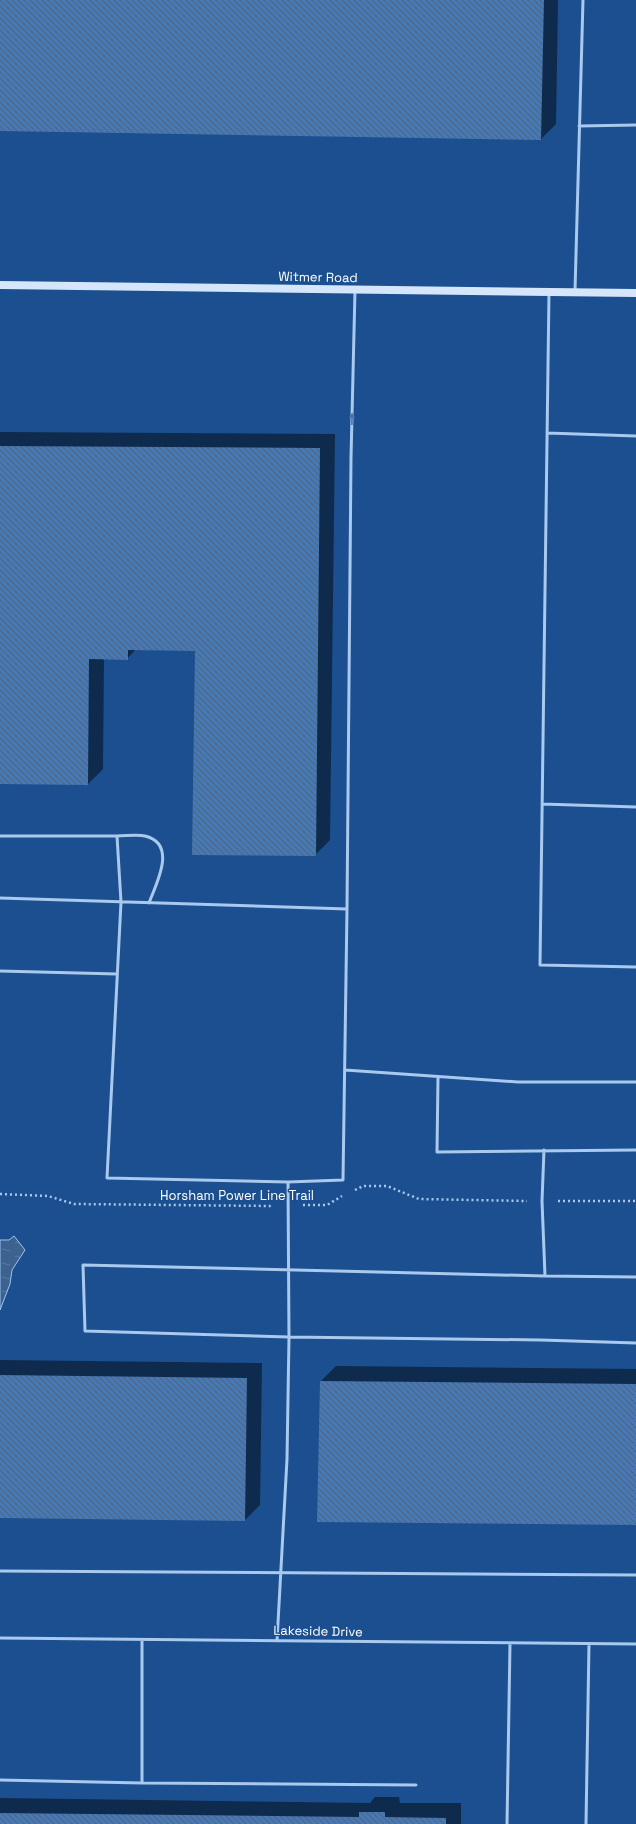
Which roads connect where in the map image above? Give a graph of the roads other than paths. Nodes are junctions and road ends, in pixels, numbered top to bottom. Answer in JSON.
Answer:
{"nodes":[{"id":1,"x":583,"y":0,"type":"edge"},
{"id":2,"x":636,"y":125,"type":"edge"},
{"id":3,"x":579,"y":126,"type":"junction"},
{"id":4,"x":0,"y":285,"type":"edge"},
{"id":5,"x":355,"y":290,"type":"junction"},
{"id":6,"x":549,"y":292,"type":"junction"},
{"id":7,"x":575,"y":292,"type":"junction"},
{"id":8,"x":636,"y":293,"type":"edge"},
{"id":9,"x":547,"y":433,"type":"junction"},
{"id":10,"x":636,"y":436,"type":"edge"},
{"id":11,"x":542,"y":804,"type":"junction"},
{"id":12,"x":636,"y":806,"type":"edge"},
{"id":13,"x":0,"y":836,"type":"edge"},
{"id":14,"x":117,"y":836,"type":"junction"},
{"id":15,"x":0,"y":898,"type":"edge"},
{"id":16,"x":121,"y":902,"type":"junction"},
{"id":17,"x":149,"y":903,"type":"junction"},
{"id":18,"x":347,"y":909,"type":"junction"},
{"id":19,"x":636,"y":967,"type":"edge"},
{"id":20,"x":0,"y":971,"type":"edge"},
{"id":21,"x":117,"y":974,"type":"junction"},
{"id":22,"x":345,"y":1070,"type":"junction"},
{"id":23,"x":438,"y":1077,"type":"junction"},
{"id":24,"x":636,"y":1082,"type":"edge"},
{"id":25,"x":544,"y":1150,"type":"junction"},
{"id":26,"x":636,"y":1150,"type":"edge"},
{"id":27,"x":288,"y":1182,"type":"junction"},
{"id":28,"x":289,"y":1269,"type":"junction"},
{"id":29,"x":545,"y":1276,"type":"junction"},
{"id":30,"x":636,"y":1277,"type":"edge"},
{"id":31,"x":289,"y":1337,"type":"junction"},
{"id":32,"x":636,"y":1343,"type":"edge"},
{"id":33,"x":0,"y":1571,"type":"edge"},
{"id":34,"x":281,"y":1574,"type":"junction"},
{"id":35,"x":636,"y":1575,"type":"edge"},
{"id":36,"x":0,"y":1638,"type":"edge"},
{"id":37,"x":142,"y":1640,"type":"junction"},
{"id":38,"x":277,"y":1641,"type":"junction"},
{"id":39,"x":510,"y":1644,"type":"junction"},
{"id":40,"x":589,"y":1644,"type":"junction"},
{"id":41,"x":636,"y":1644,"type":"edge"},
{"id":42,"x":0,"y":1780,"type":"edge"},
{"id":43,"x":142,"y":1783,"type":"junction"},
{"id":44,"x":416,"y":1785,"type":"dead end"},
{"id":45,"x":507,"y":1824,"type":"edge"},
{"id":46,"x":586,"y":1824,"type":"edge"}],
"edges":[{"from":1,"to":3,"type":"lane"},
{"from":2,"to":3,"type":"lane"},
{"from":3,"to":7,"type":"lane"},
{"from":4,"to":5,"type":"street","name":"Witmer Road"},
{"from":5,"to":6,"type":"street","name":"Witmer Road"},
{"from":18,"to":5,"type":"lane","one_way":true},
{"from":6,"to":7,"type":"street","name":"Witmer Road"},
{"from":6,"to":9,"type":"lane"},
{"from":7,"to":8,"type":"street","name":"Witmer Road"},
{"from":9,"to":10,"type":"lane"},
{"from":9,"to":11,"type":"lane"},
{"from":11,"to":12,"type":"lane"},
{"from":11,"to":19,"type":"lane"},
{"from":13,"to":14,"type":"lane"},
{"from":14,"to":16,"type":"lane"},
{"from":14,"to":17,"type":"lane"},
{"from":15,"to":16,"type":"lane"},
{"from":16,"to":17,"type":"lane"},
{"from":16,"to":21,"type":"lane"},
{"from":17,"to":18,"type":"lane"},
{"from":18,"to":22,"type":"lane"},
{"from":20,"to":21,"type":"lane"},
{"from":21,"to":27,"type":"lane"},
{"from":22,"to":23,"type":"lane"},
{"from":22,"to":27,"type":"lane"},
{"from":23,"to":24,"type":"lane"},
{"from":23,"to":25,"type":"lane"},
{"from":25,"to":26,"type":"lane"},
{"from":25,"to":29,"type":"lane"},
{"from":27,"to":28,"type":"lane"},
{"from":28,"to":29,"type":"lane"},
{"from":28,"to":31,"type":"lane"},
{"from":28,"to":31,"type":"lane"},
{"from":29,"to":30,"type":"lane"},
{"from":31,"to":32,"type":"lane"},
{"from":31,"to":34,"type":"lane"},
{"from":33,"to":34,"type":"lane"},
{"from":34,"to":35,"type":"lane"},
{"from":34,"to":38,"type":"lane"},
{"from":36,"to":37,"type":"lane","name":"Lakeside Drive"},
{"from":37,"to":38,"type":"lane","name":"Lakeside Drive"},
{"from":37,"to":43,"type":"lane"},
{"from":38,"to":39,"type":"lane","name":"Lakeside Drive"},
{"from":39,"to":40,"type":"lane","name":"Lakeside Drive"},
{"from":39,"to":45,"type":"lane"},
{"from":40,"to":41,"type":"lane","name":"Lakeside Drive"},
{"from":40,"to":46,"type":"lane"},
{"from":42,"to":43,"type":"lane"},
{"from":43,"to":44,"type":"lane"}]}
